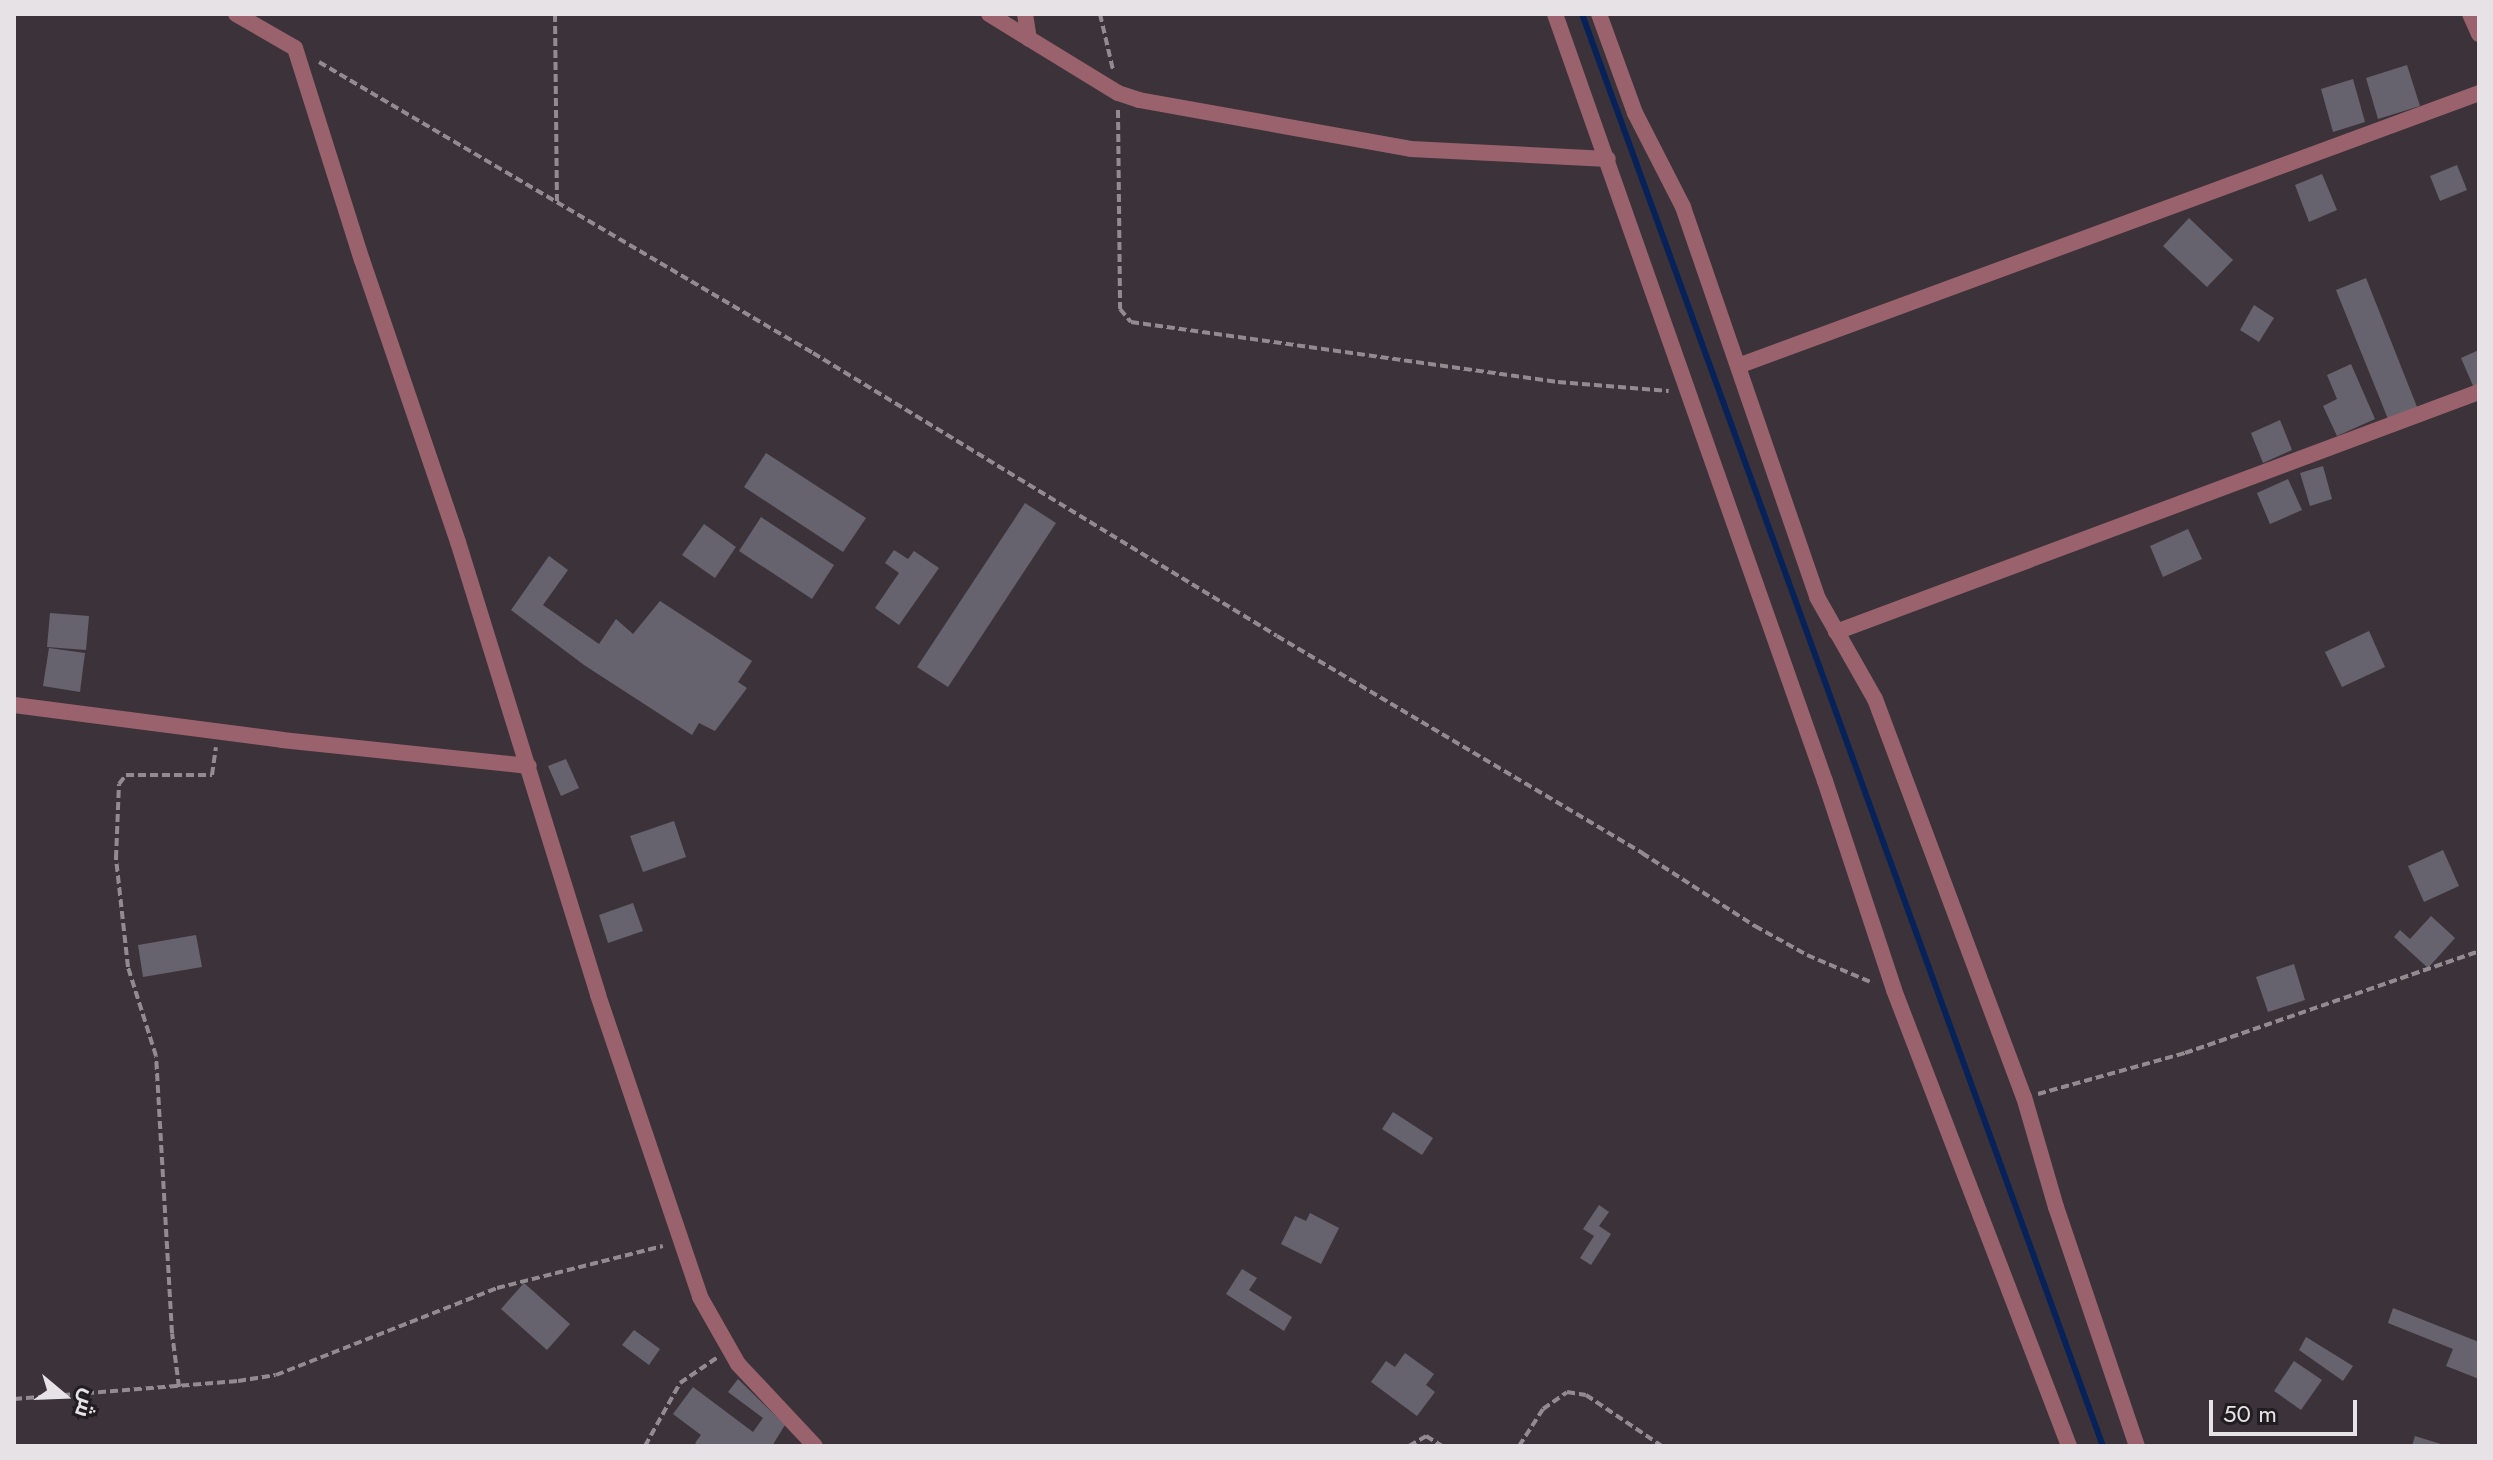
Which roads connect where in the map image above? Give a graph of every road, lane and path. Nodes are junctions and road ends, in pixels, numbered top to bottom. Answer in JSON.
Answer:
{"nodes":[{"id":1,"x":236,"y":14,"type":"edge"},
{"id":2,"x":555,"y":14,"type":"edge"},
{"id":3,"x":989,"y":14,"type":"edge"},
{"id":4,"x":1025,"y":14,"type":"edge"},
{"id":5,"x":1100,"y":14,"type":"edge"},
{"id":6,"x":1555,"y":14,"type":"edge"},
{"id":7,"x":1599,"y":14,"type":"edge"},
{"id":8,"x":2470,"y":14,"type":"edge"},
{"id":9,"x":2479,"y":34,"type":"edge"},
{"id":10,"x":1029,"y":39,"type":"junction"},
{"id":11,"x":295,"y":48,"type":"junction"},
{"id":12,"x":1118,"y":93,"type":"junction"},
{"id":13,"x":2479,"y":93,"type":"edge"},
{"id":14,"x":1608,"y":159,"type":"junction"},
{"id":15,"x":557,"y":201,"type":"junction"},
{"id":16,"x":1738,"y":366,"type":"junction"},
{"id":17,"x":2479,"y":392,"type":"edge"},
{"id":18,"x":1687,"y":393,"type":"junction"},
{"id":19,"x":1836,"y":632,"type":"junction"},
{"id":20,"x":14,"y":705,"type":"edge"},
{"id":21,"x":217,"y":728,"type":"junction"},
{"id":22,"x":529,"y":766,"type":"junction"},
{"id":23,"x":2479,"y":951,"type":"edge"},
{"id":24,"x":1894,"y":990,"type":"junction"},
{"id":25,"x":2024,"y":1097,"type":"junction"},
{"id":26,"x":681,"y":1241,"type":"junction"},
{"id":27,"x":729,"y":1349,"type":"junction"},
{"id":28,"x":179,"y":1387,"type":"junction"},
{"id":29,"x":14,"y":1399,"type":"edge"},
{"id":30,"x":645,"y":1446,"type":"edge"},
{"id":31,"x":815,"y":1446,"type":"edge"},
{"id":32,"x":1409,"y":1446,"type":"edge"},
{"id":33,"x":1442,"y":1446,"type":"edge"},
{"id":34,"x":1519,"y":1446,"type":"edge"},
{"id":35,"x":1662,"y":1446,"type":"edge"},
{"id":36,"x":2069,"y":1446,"type":"edge"},
{"id":37,"x":2137,"y":1446,"type":"edge"}],
"edges":[{"from":1,"to":11,"type":"street"},
{"from":2,"to":15,"type":"path"},
{"from":3,"to":10,"type":"street"},
{"from":4,"to":10,"type":"street"},
{"from":5,"to":12,"type":"path"},
{"from":6,"to":14,"type":"street"},
{"from":7,"to":16,"type":"street"},
{"from":8,"to":9,"type":"street"},
{"from":10,"to":12,"type":"street"},
{"from":11,"to":15,"type":"path"},
{"from":11,"to":22,"type":"street"},
{"from":12,"to":14,"type":"street"},
{"from":12,"to":18,"type":"path"},
{"from":13,"to":16,"type":"street"},
{"from":14,"to":18,"type":"street"},
{"from":15,"to":24,"type":"path"},
{"from":16,"to":19,"type":"street"},
{"from":17,"to":19,"type":"street"},
{"from":18,"to":24,"type":"street"},
{"from":19,"to":25,"type":"street"},
{"from":20,"to":21,"type":"street"},
{"from":21,"to":22,"type":"street"},
{"from":21,"to":28,"type":"path"},
{"from":22,"to":26,"type":"street"},
{"from":23,"to":25,"type":"path"},
{"from":24,"to":36,"type":"street"},
{"from":25,"to":37,"type":"street"},
{"from":26,"to":27,"type":"street"},
{"from":26,"to":28,"type":"path"},
{"from":27,"to":30,"type":"path"},
{"from":27,"to":31,"type":"street"},
{"from":28,"to":29,"type":"path"},
{"from":32,"to":33,"type":"path"},
{"from":34,"to":35,"type":"path"}]}
